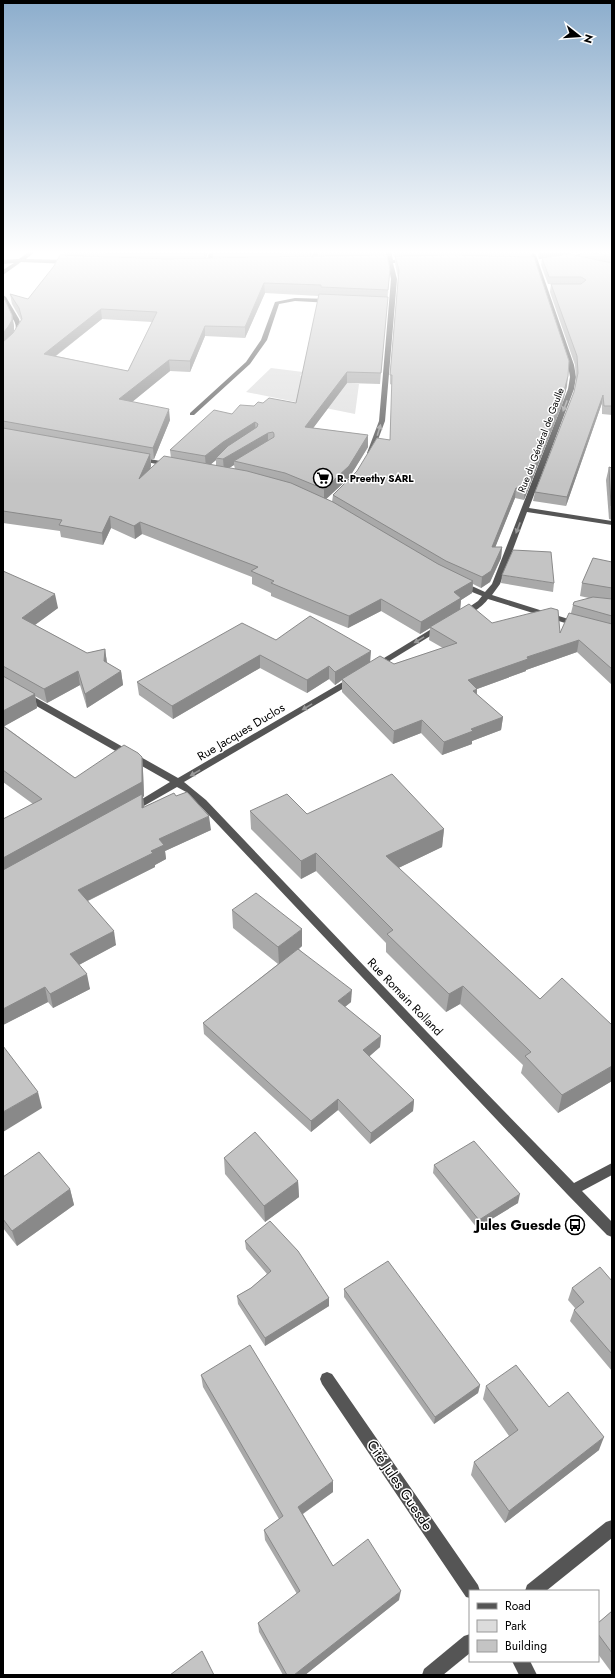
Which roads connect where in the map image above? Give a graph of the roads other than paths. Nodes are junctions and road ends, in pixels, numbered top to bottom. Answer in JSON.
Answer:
{"nodes":[{"id":1,"x":19,"y":328,"type":"edge"},
{"id":2,"x":268,"y":328,"type":"edge"},
{"id":3,"x":391,"y":328,"type":"edge"},
{"id":4,"x":560,"y":328,"type":"edge"},
{"id":5,"x":3,"y":351,"type":"edge"},
{"id":6,"x":192,"y":414,"type":"dead end"},
{"id":7,"x":132,"y":458,"type":"edge"},
{"id":8,"x":366,"y":461,"type":"edge"},
{"id":9,"x":177,"y":466,"type":"edge"},
{"id":10,"x":525,"y":510,"type":"junction"},
{"id":11,"x":612,"y":523,"type":"edge"},
{"id":12,"x":451,"y":580,"type":"edge"},
{"id":13,"x":487,"y":597,"type":"junction"},
{"id":14,"x":586,"y":627,"type":"edge"},
{"id":15,"x":3,"y":683,"type":"edge"},
{"id":16,"x":178,"y":783,"type":"junction"},
{"id":17,"x":122,"y":814,"type":"edge"},
{"id":18,"x":612,"y":1169,"type":"edge"},
{"id":19,"x":572,"y":1190,"type":"junction"},
{"id":20,"x":612,"y":1231,"type":"edge"},
{"id":21,"x":327,"y":1378,"type":"dead end"},
{"id":22,"x":612,"y":1528,"type":"edge"},
{"id":23,"x":471,"y":1590,"type":"edge"},
{"id":24,"x":534,"y":1590,"type":"edge"},
{"id":25,"x":469,"y":1643,"type":"edge"},
{"id":26,"x":521,"y":1662,"type":"edge"},
{"id":27,"x":430,"y":1675,"type":"edge"},
{"id":28,"x":529,"y":1675,"type":"edge"}],
"edges":[{"from":1,"to":5,"type":"street"},
{"from":2,"to":6,"type":"street"},
{"from":8,"to":3,"type":"street","one_way":true},
{"from":4,"to":10,"type":"street","name":"Rue du Général de Gaulle","one_way":true},
{"from":7,"to":9,"type":"street"},
{"from":10,"to":11,"type":"street"},
{"from":10,"to":13,"type":"street","name":"Rue du Général de Gaulle","one_way":true},
{"from":12,"to":13,"type":"street"},
{"from":13,"to":14,"type":"street"},
{"from":13,"to":16,"type":"street","name":"Rue Jacques Duclos","one_way":true},
{"from":15,"to":16,"type":"street","name":"Rue Romain Rolland"},
{"from":16,"to":17,"type":"street","name":"Rue Jacques Duclos"},
{"from":16,"to":19,"type":"street","name":"Rue Romain Rolland"},
{"from":18,"to":19,"type":"street"},
{"from":19,"to":20,"type":"street","name":"Rue Romain Rolland"},
{"from":21,"to":23,"type":"street","name":"Cité Jules Guesde"},
{"from":22,"to":24,"type":"street"},
{"from":25,"to":27,"type":"street"},
{"from":26,"to":28,"type":"street"}]}
